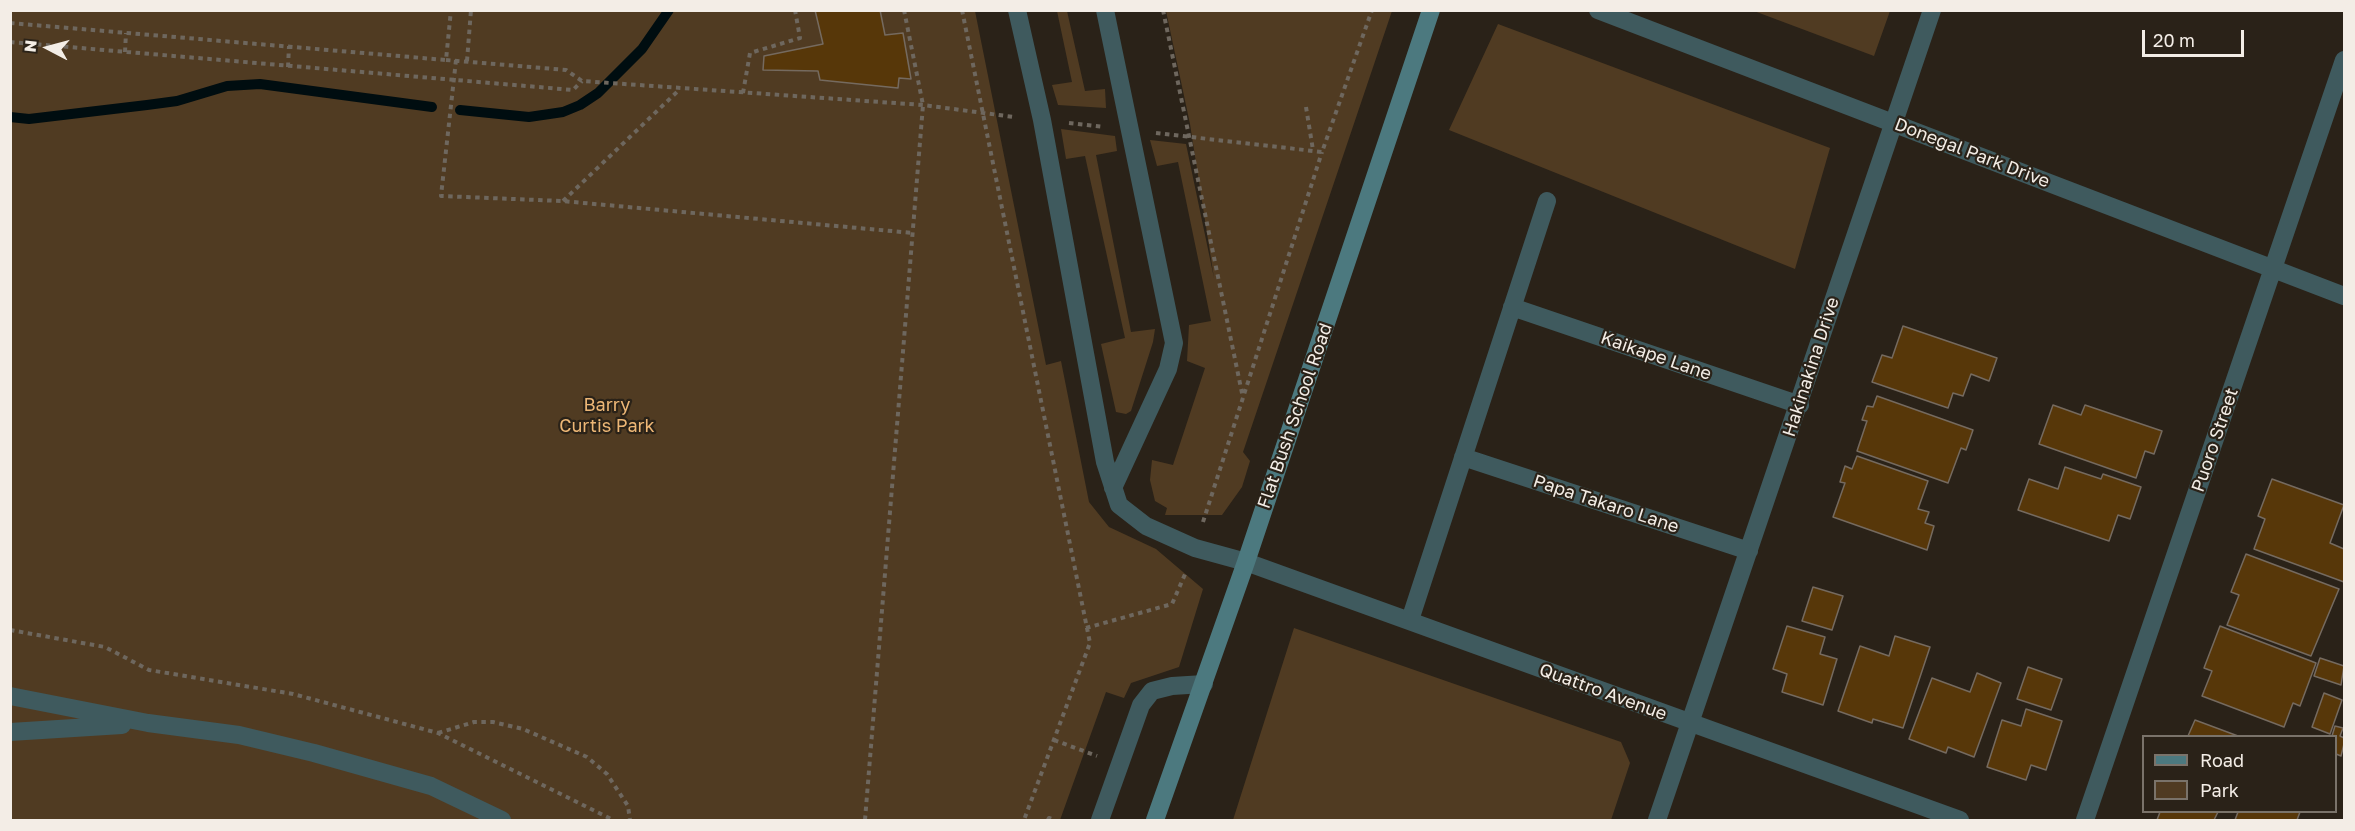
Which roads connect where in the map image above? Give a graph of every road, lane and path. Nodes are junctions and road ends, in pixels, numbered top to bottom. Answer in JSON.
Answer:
{"nodes":[{"id":1,"x":451,"y":10,"type":"edge"},
{"id":2,"x":471,"y":10,"type":"edge"},
{"id":3,"x":795,"y":10,"type":"edge"},
{"id":4,"x":904,"y":10,"type":"edge"},
{"id":5,"x":962,"y":10,"type":"edge"},
{"id":6,"x":1017,"y":10,"type":"edge"},
{"id":7,"x":1105,"y":10,"type":"edge"},
{"id":8,"x":1163,"y":10,"type":"edge"},
{"id":9,"x":1431,"y":10,"type":"edge"},
{"id":10,"x":1598,"y":10,"type":"edge"},
{"id":11,"x":1932,"y":10,"type":"edge"},
{"id":12,"x":10,"y":23,"type":"edge"},
{"id":13,"x":126,"y":33,"type":"junction"},
{"id":14,"x":10,"y":42,"type":"edge"},
{"id":15,"x":289,"y":46,"type":"junction"},
{"id":16,"x":125,"y":52,"type":"junction"},
{"id":17,"x":446,"y":60,"type":"junction"},
{"id":18,"x":456,"y":60,"type":"junction"},
{"id":19,"x":2344,"y":60,"type":"edge"},
{"id":20,"x":467,"y":61,"type":"junction"},
{"id":21,"x":288,"y":67,"type":"junction"},
{"id":22,"x":455,"y":80,"type":"junction"},
{"id":23,"x":582,"y":81,"type":"junction"},
{"id":24,"x":633,"y":86,"type":"dead end"},
{"id":25,"x":680,"y":90,"type":"dead end"},
{"id":26,"x":743,"y":93,"type":"dead end"},
{"id":27,"x":1306,"y":107,"type":"dead end"},
{"id":28,"x":1895,"y":123,"type":"junction"},
{"id":29,"x":1313,"y":150,"type":"dead end"},
{"id":30,"x":1322,"y":152,"type":"dead end"},
{"id":31,"x":562,"y":201,"type":"junction"},
{"id":32,"x":1547,"y":201,"type":"dead end"},
{"id":33,"x":913,"y":233,"type":"junction"},
{"id":34,"x":2272,"y":269,"type":"junction"},
{"id":35,"x":2344,"y":296,"type":"edge"},
{"id":36,"x":1512,"y":308,"type":"junction"},
{"id":37,"x":1243,"y":398,"type":"junction"},
{"id":38,"x":1800,"y":405,"type":"junction"},
{"id":39,"x":1463,"y":457,"type":"junction"},
{"id":40,"x":1113,"y":488,"type":"junction"},
{"id":41,"x":1195,"y":548,"type":"junction"},
{"id":42,"x":1749,"y":551,"type":"junction"},
{"id":43,"x":1246,"y":562,"type":"junction"},
{"id":44,"x":1410,"y":620,"type":"junction"},
{"id":45,"x":1086,"y":628,"type":"junction"},
{"id":46,"x":10,"y":630,"type":"edge"},
{"id":47,"x":1204,"y":684,"type":"junction"},
{"id":48,"x":10,"y":696,"type":"edge"},
{"id":49,"x":148,"y":723,"type":"junction"},
{"id":50,"x":1689,"y":724,"type":"junction"},
{"id":51,"x":10,"y":732,"type":"edge"},
{"id":52,"x":438,"y":733,"type":"junction"},
{"id":53,"x":1054,"y":740,"type":"junction"},
{"id":54,"x":1084,"y":751,"type":"dead end"},
{"id":55,"x":502,"y":820,"type":"edge"},
{"id":56,"x":613,"y":820,"type":"edge"},
{"id":57,"x":630,"y":820,"type":"edge"},
{"id":58,"x":865,"y":820,"type":"edge"},
{"id":59,"x":1024,"y":820,"type":"edge"},
{"id":60,"x":1048,"y":820,"type":"edge"},
{"id":61,"x":1055,"y":820,"type":"edge"},
{"id":62,"x":1100,"y":820,"type":"edge"},
{"id":63,"x":1155,"y":820,"type":"edge"},
{"id":64,"x":1658,"y":820,"type":"edge"},
{"id":65,"x":1960,"y":820,"type":"edge"},
{"id":66,"x":2085,"y":820,"type":"edge"}],
"edges":[{"from":1,"to":17,"type":"path"},
{"from":2,"to":20,"type":"path"},
{"from":3,"to":26,"type":"path"},
{"from":4,"to":33,"type":"path"},
{"from":5,"to":45,"type":"path"},
{"from":6,"to":40,"type":"street","name":"Quattro Avenue"},
{"from":7,"to":40,"type":"street"},
{"from":8,"to":37,"type":"path"},
{"from":9,"to":43,"type":"main road","name":"Flat Bush School Road"},
{"from":10,"to":28,"type":"street","name":"Donegal Park Drive"},
{"from":11,"to":28,"type":"street","name":"Hakinakina Drive"},
{"from":12,"to":13,"type":"path"},
{"from":13,"to":15,"type":"path"},
{"from":13,"to":16,"type":"path"},
{"from":14,"to":16,"type":"path"},
{"from":15,"to":17,"type":"path"},
{"from":15,"to":21,"type":"path"},
{"from":16,"to":21,"type":"path"},
{"from":17,"to":18,"type":"path"},
{"from":18,"to":20,"type":"path"},
{"from":18,"to":22,"type":"path"},
{"from":19,"to":34,"type":"street","name":"Puoro Street"},
{"from":20,"to":23,"type":"path"},
{"from":21,"to":22,"type":"path"},
{"from":22,"to":23,"type":"path"},
{"from":22,"to":31,"type":"path"},
{"from":23,"to":24,"type":"path"},
{"from":25,"to":31,"type":"path"},
{"from":27,"to":29,"type":"path"},
{"from":28,"to":34,"type":"street","name":"Donegal Park Drive"},
{"from":28,"to":38,"type":"street","name":"Hakinakina Drive"},
{"from":30,"to":37,"type":"path"},
{"from":31,"to":33,"type":"path"},
{"from":32,"to":36,"type":"street"},
{"from":33,"to":58,"type":"path"},
{"from":34,"to":35,"type":"street","name":"Donegal Park Drive"},
{"from":34,"to":66,"type":"street","name":"Puoro Street"},
{"from":36,"to":38,"type":"street","name":"Kaikape Lane"},
{"from":36,"to":39,"type":"street"},
{"from":37,"to":41,"type":"path"},
{"from":38,"to":42,"type":"street","name":"Hakinakina Drive"},
{"from":39,"to":42,"type":"street","name":"Papa Takaro Lane"},
{"from":39,"to":44,"type":"street"},
{"from":40,"to":41,"type":"street","name":"Quattro Avenue"},
{"from":41,"to":43,"type":"street","name":"Quattro Avenue"},
{"from":41,"to":45,"type":"path"},
{"from":42,"to":50,"type":"street","name":"Hakinakina Drive"},
{"from":43,"to":44,"type":"street","name":"Quattro Avenue"},
{"from":43,"to":47,"type":"main road","name":"Flat Bush School Road"},
{"from":44,"to":50,"type":"street","name":"Quattro Avenue"},
{"from":45,"to":53,"type":"path"},
{"from":46,"to":52,"type":"path"},
{"from":47,"to":62,"type":"street"},
{"from":47,"to":63,"type":"main road","name":"Flat Bush School Road"},
{"from":48,"to":49,"type":"street"},
{"from":49,"to":51,"type":"street"},
{"from":49,"to":55,"type":"street"},
{"from":50,"to":64,"type":"street","name":"Hakinakina Drive"},
{"from":50,"to":65,"type":"street","name":"Quattro Avenue"},
{"from":52,"to":56,"type":"path"},
{"from":52,"to":57,"type":"path"},
{"from":53,"to":54,"type":"path"},
{"from":53,"to":59,"type":"path"},
{"from":60,"to":61,"type":"path"}]}
